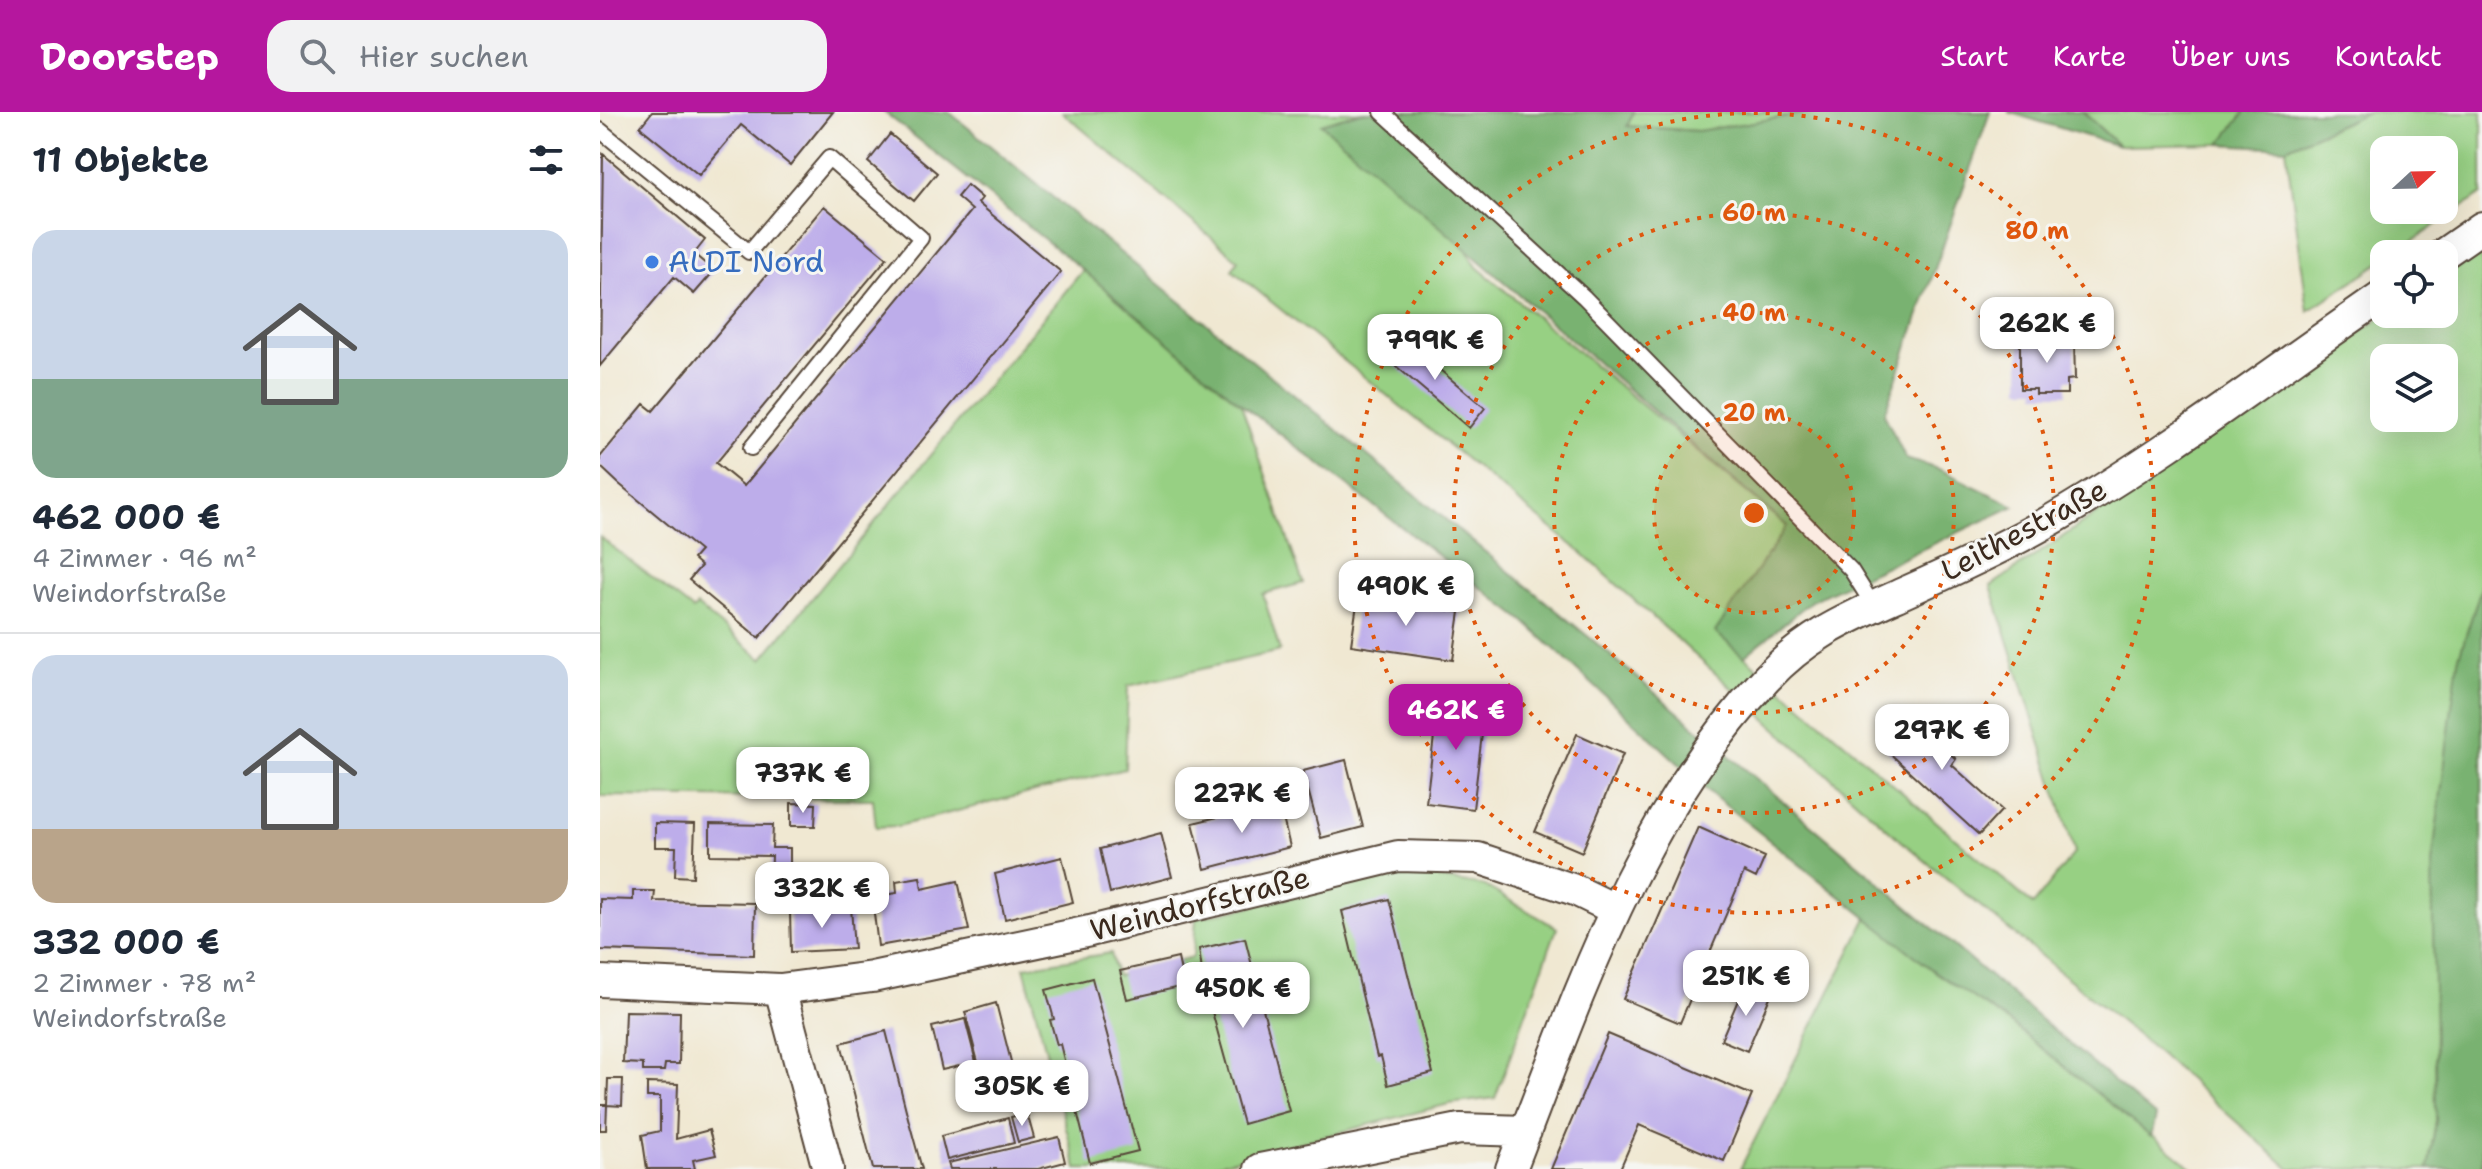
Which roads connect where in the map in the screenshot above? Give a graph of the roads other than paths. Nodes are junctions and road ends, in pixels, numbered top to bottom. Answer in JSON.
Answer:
{"nodes":[{"id":1,"x":1382,"y":112,"type":"edge"},
{"id":2,"x":600,"y":130,"type":"edge"},
{"id":3,"x":2482,"y":227,"type":"edge"},
{"id":4,"x":2458,"y":244,"type":"edge"},
{"id":5,"x":2370,"y":305,"type":"edge"},
{"id":6,"x":751,"y":448,"type":"dead end"},
{"id":7,"x":1873,"y":605,"type":"junction"},
{"id":8,"x":1614,"y":909,"type":"junction"},
{"id":9,"x":600,"y":981,"type":"edge"},
{"id":10,"x":780,"y":989,"type":"junction"},
{"id":11,"x":1526,"y":1131,"type":"junction"},
{"id":12,"x":828,"y":1169,"type":"edge"},
{"id":13,"x":1260,"y":1169,"type":"edge"},
{"id":14,"x":1511,"y":1169,"type":"edge"}],
"edges":[{"from":1,"to":7,"type":"lane"},
{"from":2,"to":6,"type":"lane"},
{"from":3,"to":4,"type":"street"},
{"from":5,"to":7,"type":"street","name":"Leithestraße"},
{"from":7,"to":8,"type":"street","name":"Leithestraße"},
{"from":8,"to":10,"type":"street","name":"Weindorfstraße"},
{"from":8,"to":11,"type":"street","name":"Leithestraße"},
{"from":9,"to":10,"type":"street","name":"Weindorfstraße"},
{"from":10,"to":12,"type":"street"},
{"from":11,"to":13,"type":"street"},
{"from":11,"to":14,"type":"street","name":"Leithestraße"}]}
